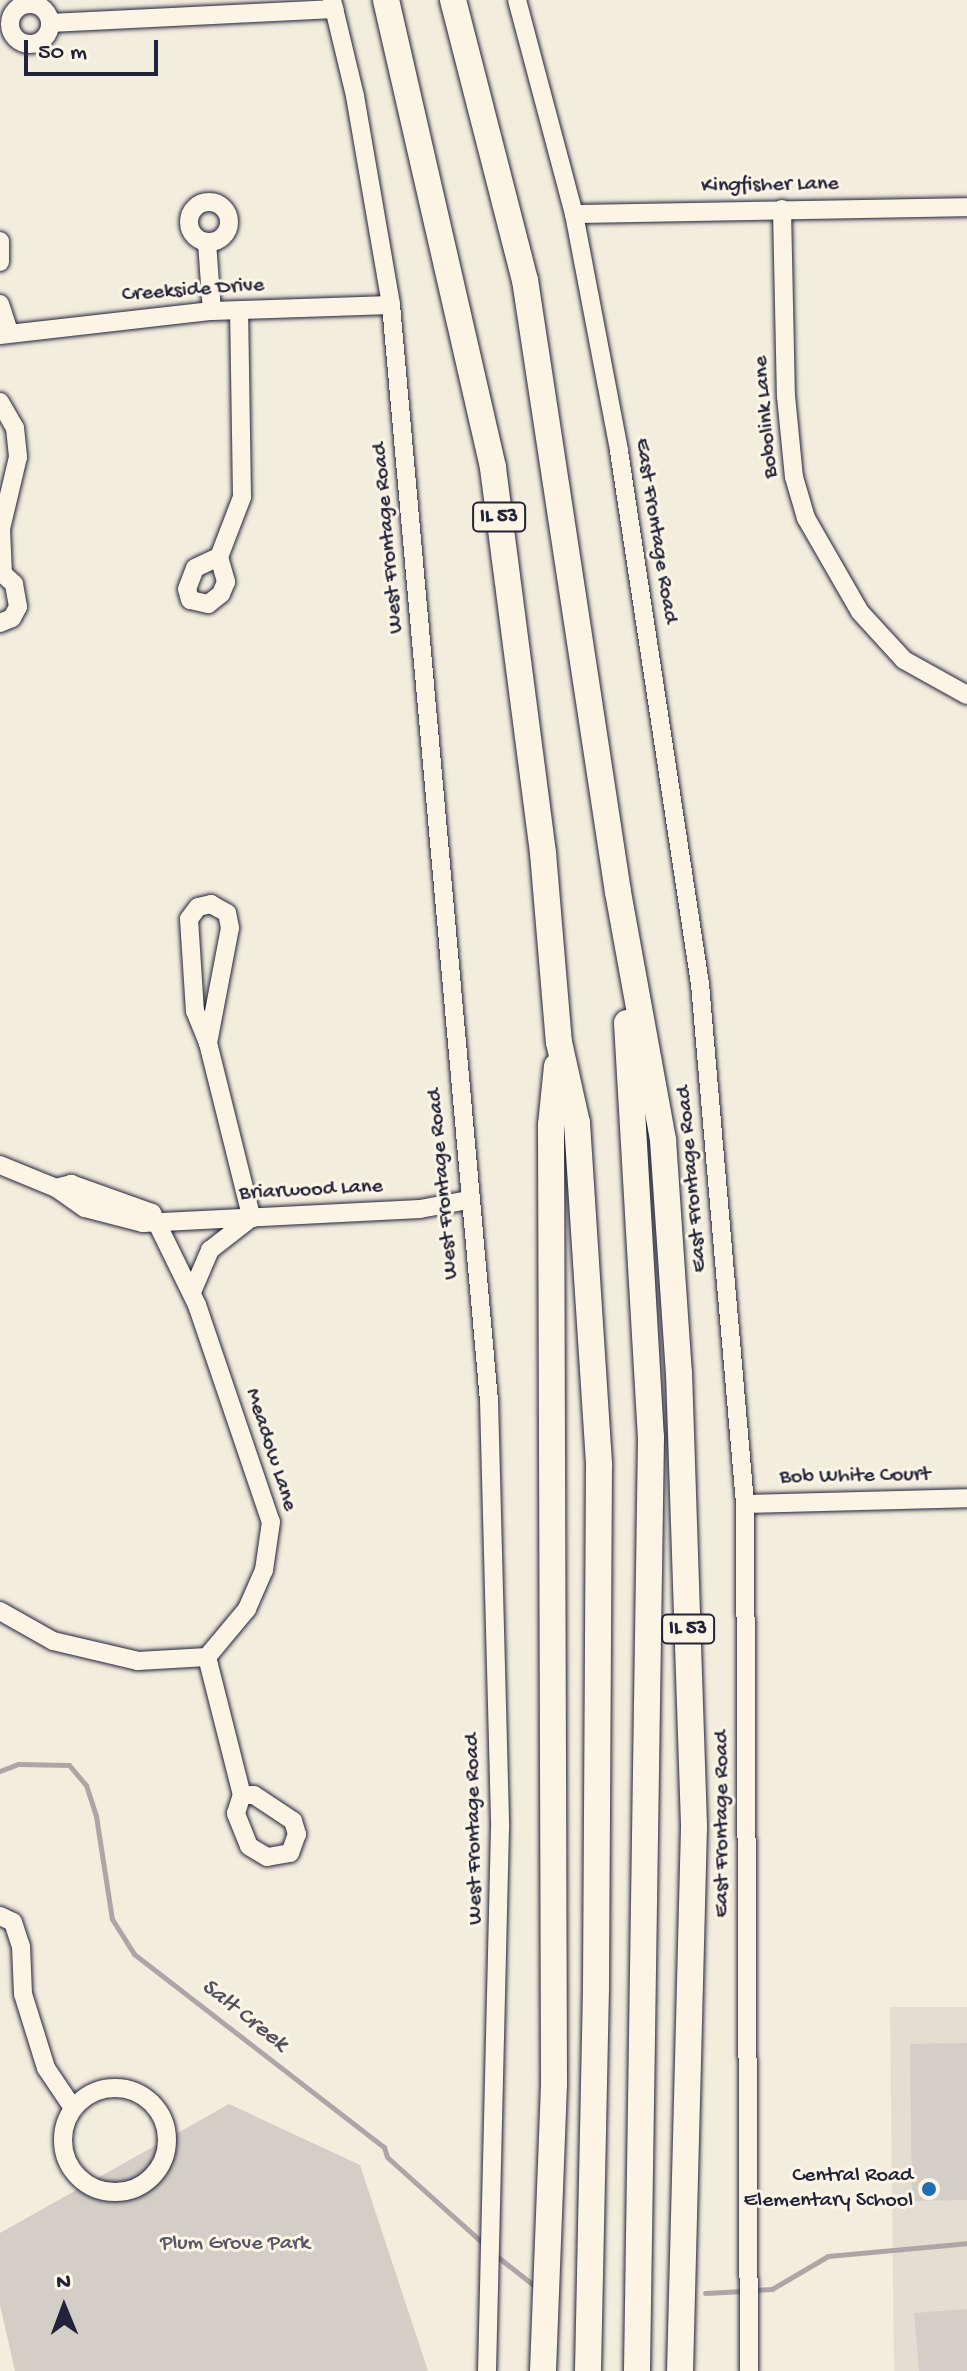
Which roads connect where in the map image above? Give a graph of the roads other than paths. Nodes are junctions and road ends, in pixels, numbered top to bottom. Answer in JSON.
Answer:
{"nodes":[{"id":1,"x":386,"y":0,"type":"edge"},
{"id":2,"x":453,"y":0,"type":"edge"},
{"id":3,"x":517,"y":0,"type":"edge"},
{"id":4,"x":334,"y":5,"type":"edge"},
{"id":5,"x":50,"y":23,"type":"dead end"},
{"id":6,"x":967,"y":207,"type":"edge"},
{"id":7,"x":782,"y":209,"type":"junction"},
{"id":8,"x":574,"y":214,"type":"junction"},
{"id":9,"x":0,"y":241,"type":"edge"},
{"id":10,"x":207,"y":242,"type":"dead end"},
{"id":11,"x":0,"y":262,"type":"edge"},
{"id":12,"x":0,"y":304,"type":"edge"},
{"id":13,"x":391,"y":305,"type":"junction"},
{"id":14,"x":239,"y":310,"type":"junction"},
{"id":15,"x":212,"y":311,"type":"junction"},
{"id":16,"x":5,"y":333,"type":"edge"},
{"id":17,"x":0,"y":402,"type":"edge"},
{"id":18,"x":219,"y":557,"type":"dead end"},
{"id":19,"x":1,"y":574,"type":"edge"},
{"id":20,"x":0,"y":623,"type":"edge"},
{"id":21,"x":967,"y":695,"type":"edge"},
{"id":22,"x":618,"y":892,"type":"junction"},
{"id":23,"x":559,"y":1042,"type":"junction"},
{"id":24,"x":208,"y":1043,"type":"junction"},
{"id":25,"x":0,"y":1165,"type":"edge"},
{"id":26,"x":468,"y":1200,"type":"junction"},
{"id":27,"x":252,"y":1219,"type":"junction"},
{"id":28,"x":156,"y":1221,"type":"junction"},
{"id":29,"x":192,"y":1292,"type":"junction"},
{"id":30,"x":967,"y":1498,"type":"edge"},
{"id":31,"x":745,"y":1504,"type":"junction"},
{"id":32,"x":0,"y":1611,"type":"edge"},
{"id":33,"x":207,"y":1657,"type":"junction"},
{"id":34,"x":242,"y":1795,"type":"dead end"},
{"id":35,"x":0,"y":1916,"type":"edge"},
{"id":36,"x":73,"y":2108,"type":"junction"},
{"id":37,"x":487,"y":2371,"type":"edge"},
{"id":38,"x":543,"y":2371,"type":"edge"},
{"id":39,"x":588,"y":2371,"type":"edge"},
{"id":40,"x":637,"y":2371,"type":"edge"},
{"id":41,"x":680,"y":2371,"type":"edge"},
{"id":42,"x":749,"y":2371,"type":"edge"}],
"edges":[{"from":1,"to":23,"type":"highway","number":"IL 53"},
{"from":2,"to":22,"type":"highway","number":"IL 53"},
{"from":3,"to":8,"type":"street","name":"East Frontage Road"},
{"from":4,"to":5,"type":"street"},
{"from":4,"to":13,"type":"street","name":"West Frontage Road"},
{"from":6,"to":7,"type":"street","name":"Kingfisher Lane"},
{"from":7,"to":8,"type":"street","name":"Kingfisher Lane"},
{"from":7,"to":21,"type":"street","name":"Bobolink Lane"},
{"from":8,"to":31,"type":"street","name":"East Frontage Road"},
{"from":9,"to":11,"type":"street"},
{"from":10,"to":15,"type":"street"},
{"from":12,"to":16,"type":"street"},
{"from":13,"to":14,"type":"street","name":"Creekside Drive"},
{"from":13,"to":26,"type":"street","name":"West Frontage Road"},
{"from":14,"to":15,"type":"street","name":"Creekside Drive"},
{"from":14,"to":18,"type":"street"},
{"from":15,"to":16,"type":"street","name":"Creekside Drive"},
{"from":17,"to":19,"type":"street"},
{"from":19,"to":20,"type":"street"},
{"from":22,"to":40,"type":"highway","number":"IL 53"},
{"from":22,"to":41,"type":"highway","number":"IL 53"},
{"from":23,"to":38,"type":"highway","number":"IL 53"},
{"from":23,"to":39,"type":"highway","number":"IL 53"},
{"from":24,"to":24,"type":"street"},
{"from":24,"to":27,"type":"street"},
{"from":25,"to":28,"type":"street","name":"Briarwood Lane"},
{"from":26,"to":27,"type":"street","name":"Briarwood Lane"},
{"from":26,"to":37,"type":"street","name":"West Frontage Road"},
{"from":27,"to":28,"type":"street","name":"Briarwood Lane"},
{"from":27,"to":29,"type":"street"},
{"from":28,"to":29,"type":"street","name":"Meadow Lane"},
{"from":29,"to":33,"type":"street","name":"Meadow Lane"},
{"from":30,"to":31,"type":"street","name":"Bob White Court"},
{"from":31,"to":42,"type":"street","name":"East Frontage Road"},
{"from":32,"to":33,"type":"street"},
{"from":33,"to":34,"type":"street"},
{"from":35,"to":36,"type":"street"},
{"from":36,"to":36,"type":"street"}]}
